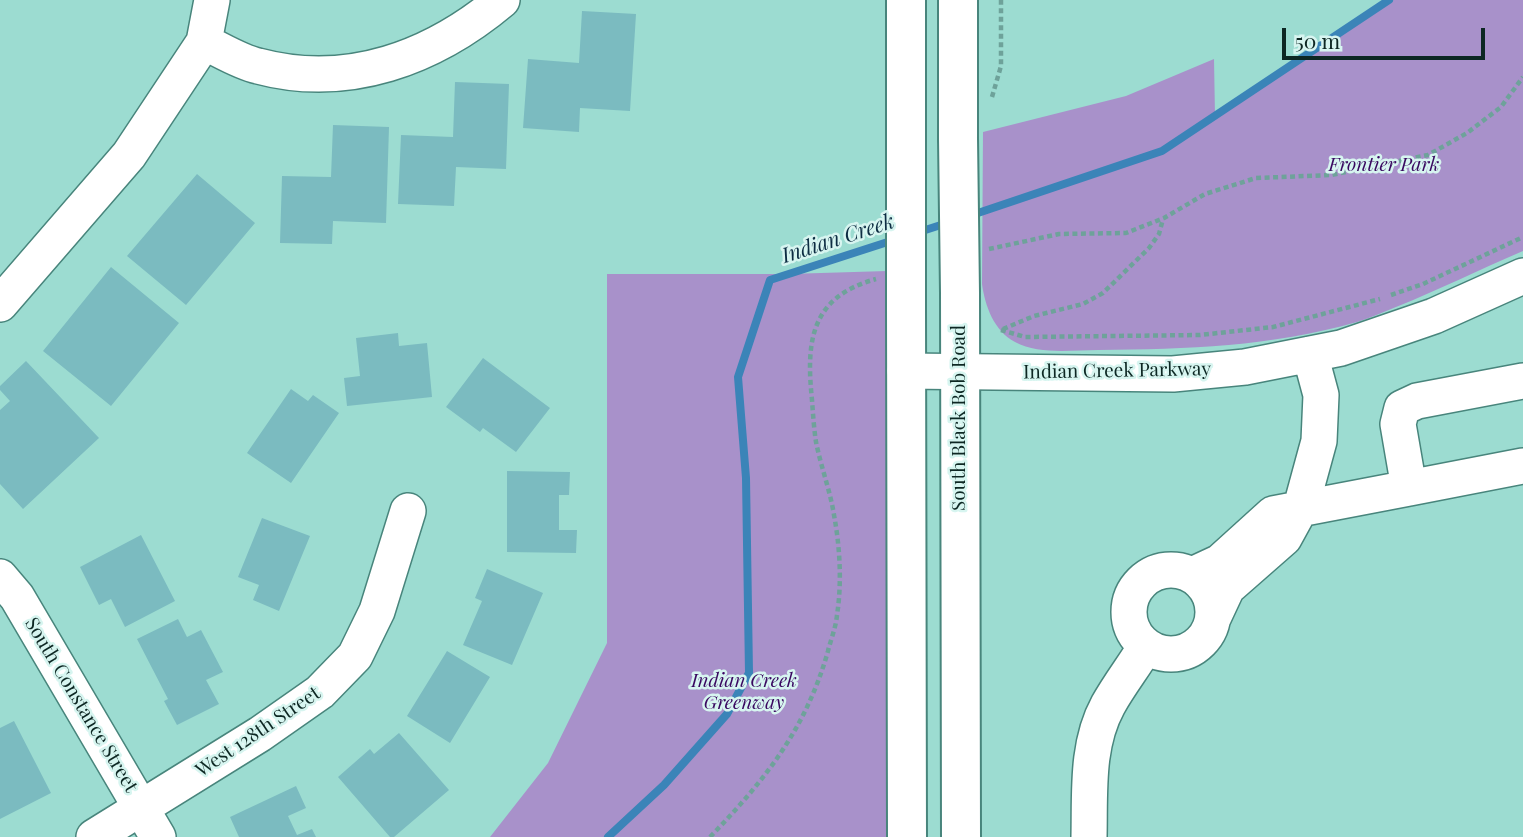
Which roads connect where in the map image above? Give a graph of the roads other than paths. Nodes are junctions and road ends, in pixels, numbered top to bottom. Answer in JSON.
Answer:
{"nodes":[{"id":1,"x":212,"y":0,"type":"edge"},
{"id":2,"x":502,"y":0,"type":"edge"},
{"id":3,"x":906,"y":0,"type":"edge"},
{"id":4,"x":958,"y":0,"type":"edge"},
{"id":5,"x":204,"y":42,"type":"junction"},
{"id":6,"x":1523,"y":276,"type":"edge"},
{"id":7,"x":0,"y":304,"type":"edge"},
{"id":8,"x":1310,"y":354,"type":"junction"},
{"id":9,"x":905,"y":371,"type":"junction"},
{"id":10,"x":959,"y":372,"type":"junction"},
{"id":11,"x":1523,"y":381,"type":"edge"},
{"id":12,"x":1523,"y":466,"type":"edge"},
{"id":13,"x":1409,"y":488,"type":"junction"},
{"id":14,"x":1301,"y":507,"type":"junction"},
{"id":15,"x":408,"y":511,"type":"dead end"},
{"id":16,"x":1192,"y":575,"type":"junction"},
{"id":17,"x":0,"y":577,"type":"edge"},
{"id":18,"x":1213,"y":618,"type":"junction"},
{"id":19,"x":1146,"y":646,"type":"junction"},
{"id":20,"x":150,"y":823,"type":"edge"},
{"id":21,"x":94,"y":837,"type":"edge"},
{"id":22,"x":907,"y":837,"type":"edge"},
{"id":23,"x":961,"y":837,"type":"edge"},
{"id":24,"x":1089,"y":837,"type":"edge"}],
"edges":[{"from":1,"to":5,"type":"street"},
{"from":2,"to":5,"type":"street"},
{"from":3,"to":9,"type":"main road","bridge":true},
{"from":4,"to":10,"type":"main road","name":"South Black Bob Road","bridge":true},
{"from":5,"to":7,"type":"street"},
{"from":6,"to":8,"type":"street","name":"Indian Creek Parkway"},
{"from":8,"to":10,"type":"street","name":"Indian Creek Parkway"},
{"from":8,"to":14,"type":"street"},
{"from":9,"to":10,"type":"street","name":"Indian Creek Parkway"},
{"from":9,"to":22,"type":"main road"},
{"from":10,"to":23,"type":"main road","name":"South Black Bob Road"},
{"from":11,"to":13,"type":"street"},
{"from":12,"to":13,"type":"street"},
{"from":13,"to":14,"type":"street"},
{"from":14,"to":16,"type":"street"},
{"from":14,"to":18,"type":"street"},
{"from":15,"to":20,"type":"street","name":"West 128th Street"},
{"from":16,"to":18,"type":"street"},
{"from":16,"to":19,"type":"street"},
{"from":17,"to":20,"type":"street","name":"South Constance Street"},
{"from":18,"to":19,"type":"street"},
{"from":19,"to":24,"type":"street"},
{"from":20,"to":21,"type":"street","name":"West 128th Street"}]}
